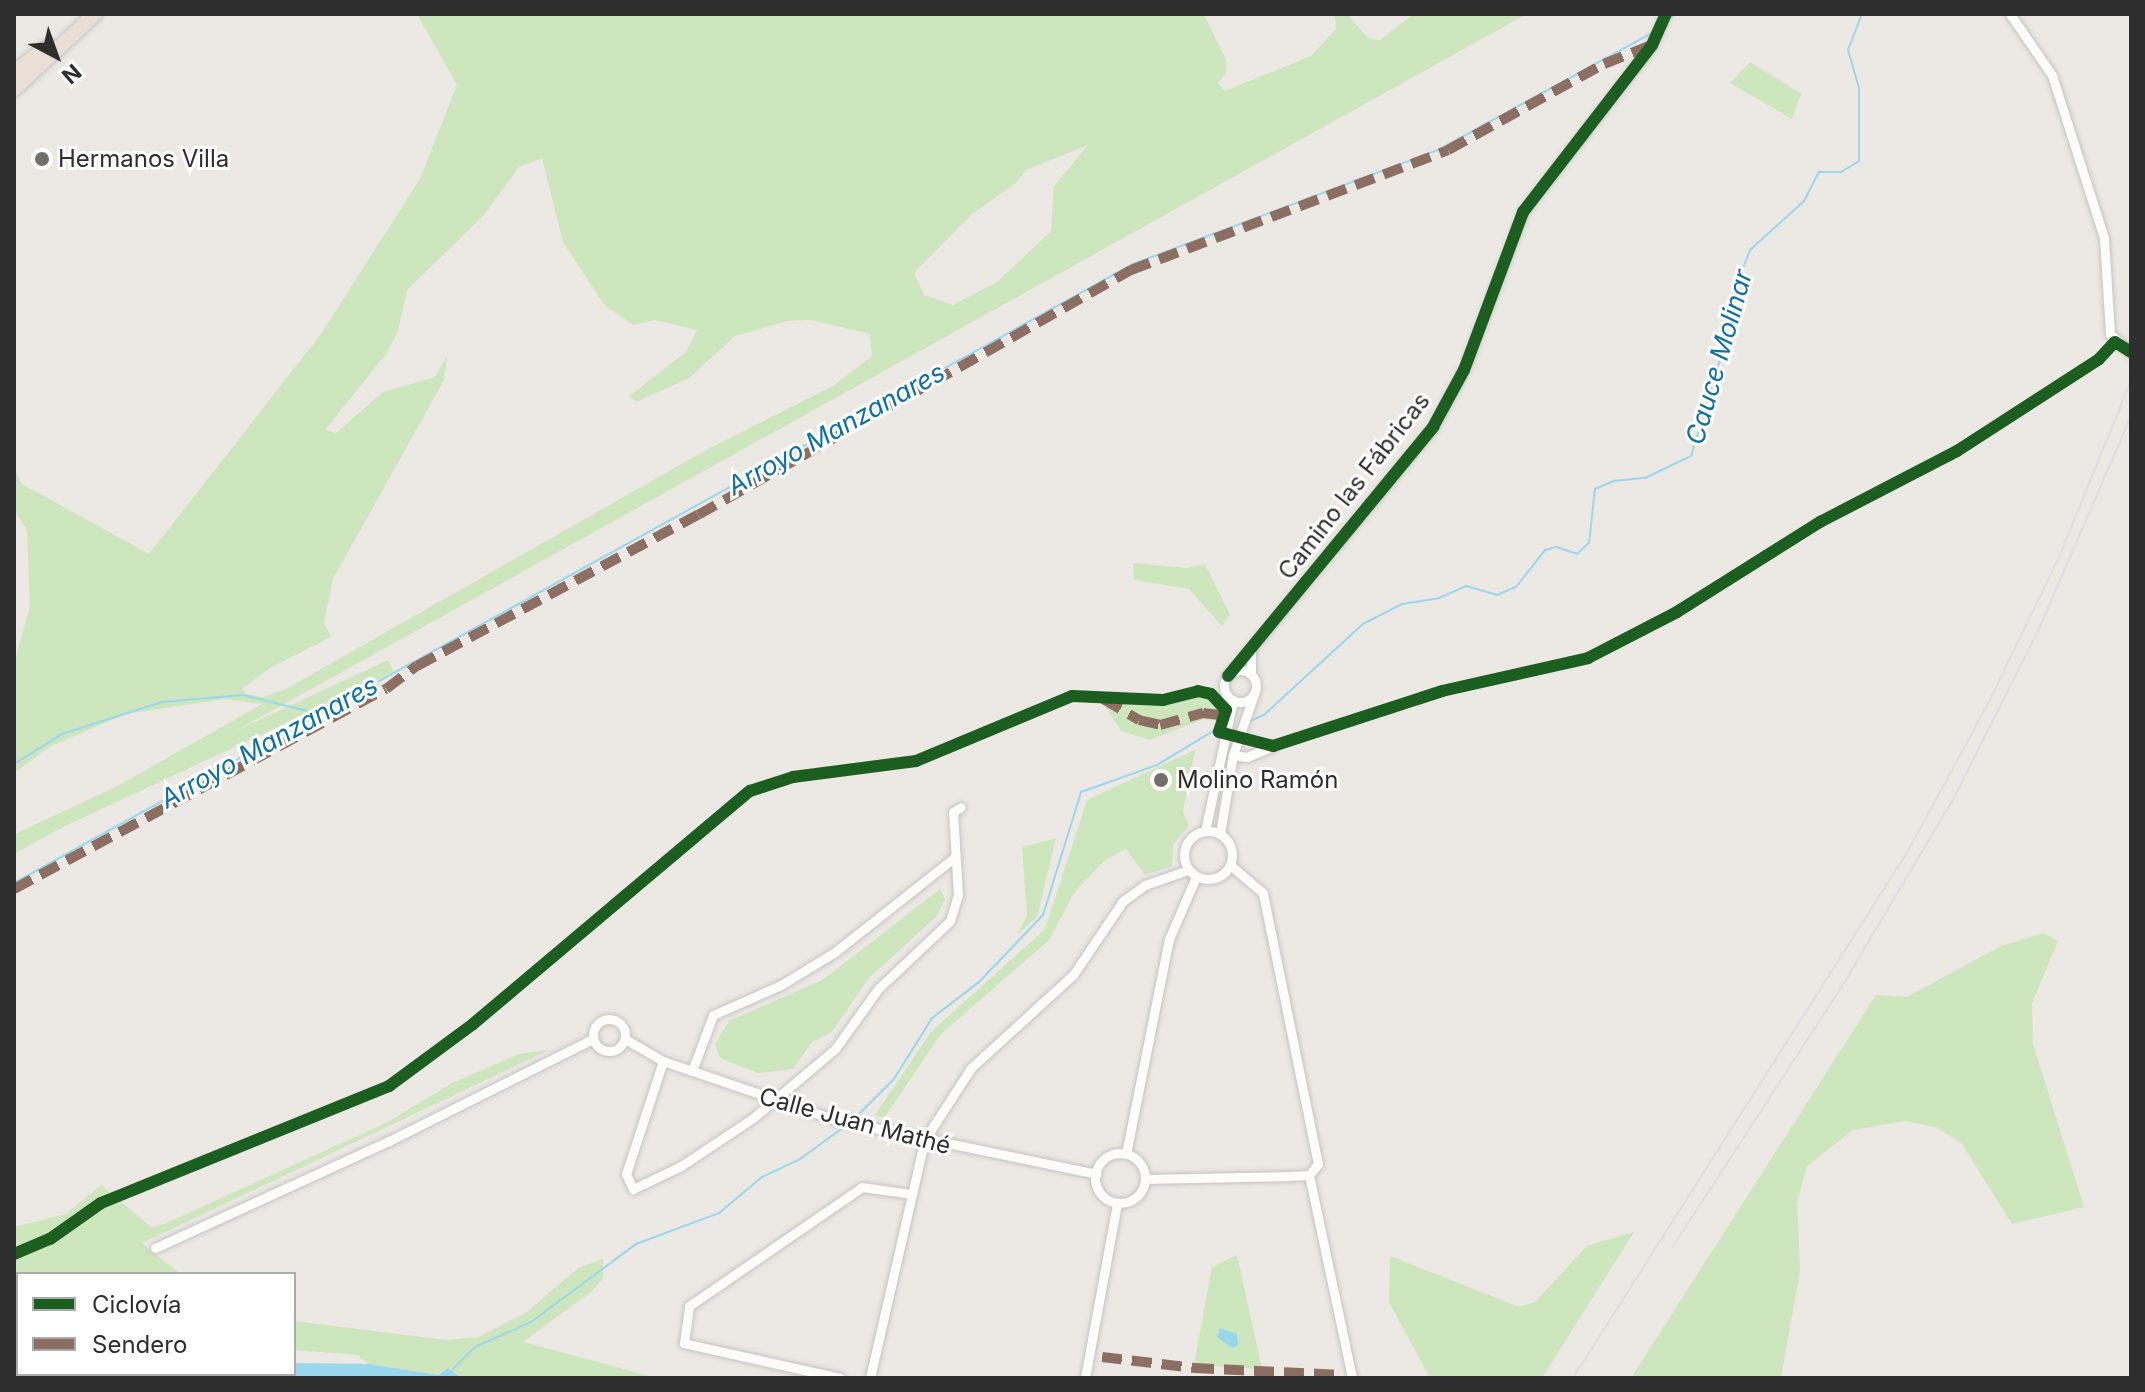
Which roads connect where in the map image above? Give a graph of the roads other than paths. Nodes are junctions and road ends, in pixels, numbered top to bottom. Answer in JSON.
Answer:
{"nodes":[{"id":1,"x":93,"y":14,"type":"edge"},
{"id":2,"x":2010,"y":14,"type":"edge"},
{"id":3,"x":1666,"y":15,"type":"edge"},
{"id":4,"x":14,"y":72,"type":"edge"},
{"id":5,"x":14,"y":89,"type":"edge"},
{"id":6,"x":2131,"y":352,"type":"edge"},
{"id":7,"x":1251,"y":647,"type":"junction"},
{"id":8,"x":1251,"y":674,"type":"junction"},
{"id":9,"x":1228,"y":676,"type":"junction"},
{"id":10,"x":1254,"y":694,"type":"junction"},
{"id":11,"x":1233,"y":700,"type":"junction"},
{"id":12,"x":1234,"y":735,"type":"junction"},
{"id":13,"x":1273,"y":746,"type":"dead end"},
{"id":14,"x":1233,"y":755,"type":"junction"},
{"id":15,"x":961,"y":807,"type":"dead end"},
{"id":16,"x":1205,"y":831,"type":"junction"},
{"id":17,"x":1220,"y":834,"type":"junction"},
{"id":18,"x":955,"y":857,"type":"junction"},
{"id":19,"x":1230,"y":865,"type":"junction"},
{"id":20,"x":1192,"y":873,"type":"junction"},
{"id":21,"x":593,"y":1039,"type":"junction"},
{"id":22,"x":625,"y":1039,"type":"junction"},
{"id":23,"x":663,"y":1061,"type":"junction"},
{"id":24,"x":692,"y":1071,"type":"junction"},
{"id":25,"x":773,"y":1101,"type":"junction"},
{"id":26,"x":924,"y":1142,"type":"junction"},
{"id":27,"x":1126,"y":1154,"type":"junction"},
{"id":28,"x":1312,"y":1172,"type":"junction"},
{"id":29,"x":1096,"y":1174,"type":"junction"},
{"id":30,"x":1145,"y":1179,"type":"junction"},
{"id":31,"x":911,"y":1194,"type":"junction"},
{"id":32,"x":1117,"y":1203,"type":"junction"},
{"id":33,"x":155,"y":1248,"type":"dead end"},
{"id":34,"x":840,"y":1378,"type":"edge"},
{"id":35,"x":870,"y":1378,"type":"edge"},
{"id":36,"x":1085,"y":1378,"type":"edge"},
{"id":37,"x":1352,"y":1378,"type":"edge"}],
"edges":[{"from":1,"to":4,"type":"highway"},
{"from":1,"to":5,"type":"highway"},
{"from":2,"to":6,"type":"street"},
{"from":3,"to":7,"type":"street","name":"Camino las Fábricas"},
{"from":7,"to":8,"type":"street"},
{"from":7,"to":9,"type":"street","name":"Camino las Fábricas"},
{"from":8,"to":9,"type":"street"},
{"from":8,"to":10,"type":"street"},
{"from":9,"to":11,"type":"street"},
{"from":10,"to":11,"type":"street"},
{"from":10,"to":12,"type":"street"},
{"from":11,"to":12,"type":"street"},
{"from":12,"to":14,"type":"street"},
{"from":12,"to":16,"type":"street"},
{"from":13,"to":14,"type":"street"},
{"from":14,"to":17,"type":"street"},
{"from":15,"to":18,"type":"street"},
{"from":16,"to":17,"type":"street"},
{"from":16,"to":20,"type":"street"},
{"from":17,"to":19,"type":"street"},
{"from":18,"to":24,"type":"street"},
{"from":18,"to":25,"type":"street"},
{"from":19,"to":20,"type":"street"},
{"from":19,"to":28,"type":"street"},
{"from":20,"to":26,"type":"street"},
{"from":20,"to":27,"type":"street"},
{"from":21,"to":22,"type":"street"},
{"from":21,"to":22,"type":"street"},
{"from":21,"to":33,"type":"street"},
{"from":22,"to":23,"type":"street","name":"Calle Juan Mathé"},
{"from":23,"to":24,"type":"street","name":"Calle Juan Mathé"},
{"from":23,"to":25,"type":"street"},
{"from":24,"to":25,"type":"street","name":"Calle Juan Mathé"},
{"from":25,"to":26,"type":"street","name":"Calle Juan Mathé"},
{"from":26,"to":29,"type":"street","name":"Calle Juan Mathé"},
{"from":26,"to":31,"type":"street"},
{"from":27,"to":29,"type":"street"},
{"from":27,"to":30,"type":"street"},
{"from":28,"to":30,"type":"street"},
{"from":28,"to":37,"type":"street"},
{"from":29,"to":32,"type":"street"},
{"from":30,"to":32,"type":"street"},
{"from":31,"to":34,"type":"street"},
{"from":31,"to":35,"type":"street"},
{"from":32,"to":36,"type":"street"}]}
